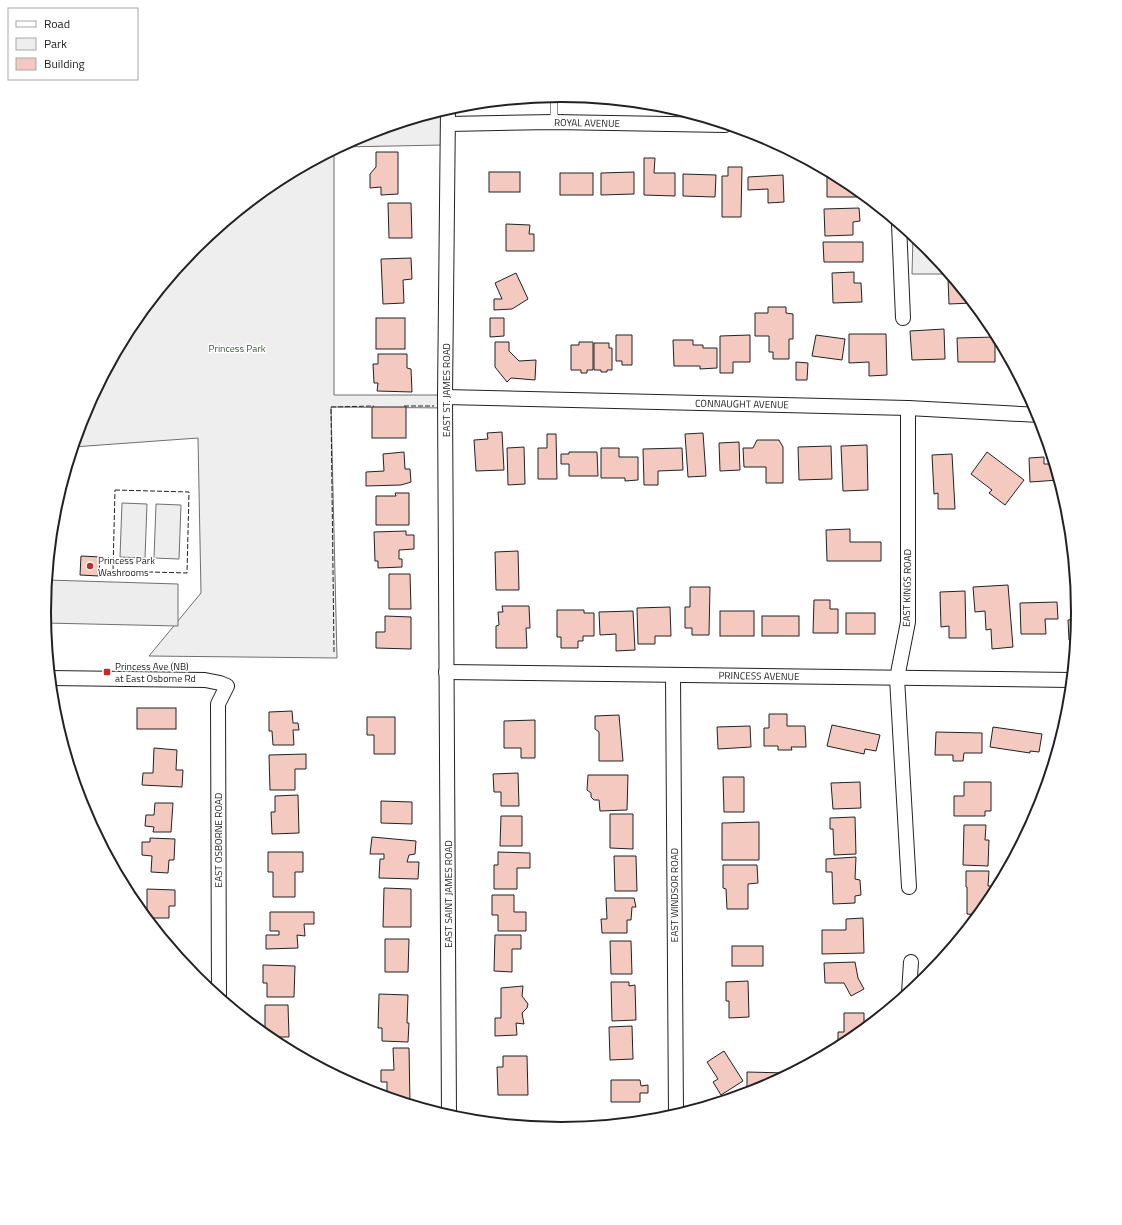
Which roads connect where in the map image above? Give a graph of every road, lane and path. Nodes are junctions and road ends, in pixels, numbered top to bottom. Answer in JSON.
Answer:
{"nodes":[{"id":1,"x":554,"y":102,"type":"edge"},
{"id":2,"x":448,"y":115,"type":"edge"},
{"id":3,"x":554,"y":122,"type":"junction"},
{"id":4,"x":448,"y":124,"type":"junction"},
{"id":5,"x":708,"y":125,"type":"edge"},
{"id":6,"x":899,"y":231,"type":"edge"},
{"id":7,"x":903,"y":318,"type":"dead end"},
{"id":8,"x":445,"y":397,"type":"junction"},
{"id":9,"x":908,"y":408,"type":"junction"},
{"id":10,"x":1031,"y":415,"type":"edge"},
{"id":11,"x":446,"y":672,"type":"junction"},
{"id":12,"x":673,"y":675,"type":"junction"},
{"id":13,"x":55,"y":678,"type":"edge"},
{"id":14,"x":896,"y":678,"type":"junction"},
{"id":15,"x":1067,"y":680,"type":"edge"},
{"id":16,"x":910,"y":887,"type":"dead end"},
{"id":17,"x":911,"y":962,"type":"dead end"},
{"id":18,"x":910,"y":984,"type":"edge"},
{"id":19,"x":219,"y":990,"type":"edge"},
{"id":20,"x":676,"y":1109,"type":"edge"},
{"id":21,"x":449,"y":1110,"type":"edge"}],
"edges":[{"from":1,"to":3,"type":"lane"},
{"from":2,"to":4,"type":"street","name":"EAST ST. JAMES ROAD"},
{"from":3,"to":4,"type":"street","name":"ROYAL AVENUE"},
{"from":3,"to":5,"type":"street","name":"ROYAL AVENUE"},
{"from":4,"to":8,"type":"street","name":"EAST ST. JAMES ROAD"},
{"from":6,"to":7,"type":"street"},
{"from":8,"to":9,"type":"street","name":"CONNAUGHT AVENUE"},
{"from":8,"to":11,"type":"street","name":"EAST ST. JAMES ROAD"},
{"from":9,"to":10,"type":"street","name":"CONNAUGHT AVENUE"},
{"from":9,"to":14,"type":"street","name":"EAST KINGS ROAD"},
{"from":11,"to":12,"type":"street","name":"PRINCESS AVENUE"},
{"from":11,"to":21,"type":"street","name":"EAST SAINT JAMES ROAD"},
{"from":12,"to":14,"type":"street","name":"PRINCESS AVENUE"},
{"from":12,"to":20,"type":"street","name":"EAST WINDSOR ROAD"},
{"from":13,"to":19,"type":"street","name":"EAST OSBORNE ROAD"},
{"from":14,"to":15,"type":"street","name":"PRINCESS AVENUE"},
{"from":14,"to":16,"type":"street","name":"EAST KINGS ROAD"},
{"from":17,"to":18,"type":"street"}]}
